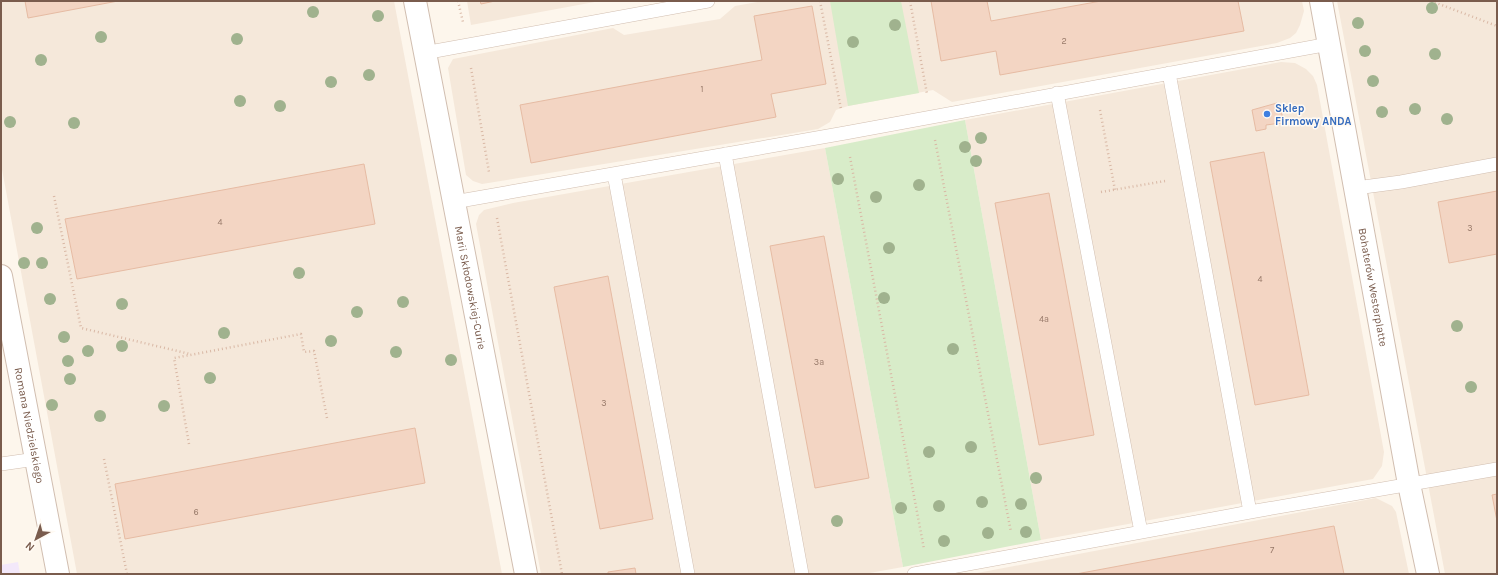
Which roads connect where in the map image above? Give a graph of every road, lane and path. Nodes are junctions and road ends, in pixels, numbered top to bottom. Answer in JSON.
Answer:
{"nodes":[{"id":1,"x":415,"y":1,"type":"edge"},
{"id":2,"x":458,"y":1,"type":"edge"},
{"id":3,"x":708,"y":1,"type":"edge"},
{"id":4,"x":820,"y":1,"type":"edge"},
{"id":5,"x":910,"y":1,"type":"edge"},
{"id":6,"x":1321,"y":1,"type":"edge"},
{"id":7,"x":1432,"y":1,"type":"edge"},
{"id":8,"x":1497,"y":26,"type":"edge"},
{"id":9,"x":1329,"y":44,"type":"junction"},
{"id":10,"x":467,"y":46,"type":"junction"},
{"id":11,"x":424,"y":53,"type":"junction"},
{"id":12,"x":1169,"y":73,"type":"junction"},
{"id":13,"x":1095,"y":86,"type":"junction"},
{"id":14,"x":1057,"y":93,"type":"junction"},
{"id":15,"x":931,"y":116,"type":"junction"},
{"id":16,"x":845,"y":132,"type":"junction"},
{"id":17,"x":725,"y":154,"type":"junction"},
{"id":18,"x":1497,"y":164,"type":"edge"},
{"id":19,"x":614,"y":174,"type":"junction"},
{"id":20,"x":1188,"y":176,"type":"junction"},
{"id":21,"x":1356,"y":188,"type":"junction"},
{"id":22,"x":1115,"y":190,"type":"junction"},
{"id":23,"x":493,"y":195,"type":"junction"},
{"id":24,"x":54,"y":196,"type":"dead end"},
{"id":25,"x":1077,"y":197,"type":"junction"},
{"id":26,"x":454,"y":202,"type":"junction"},
{"id":27,"x":1,"y":276,"type":"edge"},
{"id":28,"x":191,"y":354,"type":"junction"},
{"id":29,"x":327,"y":418,"type":"dead end"},
{"id":30,"x":188,"y":444,"type":"dead end"},
{"id":31,"x":36,"y":459,"type":"junction"},
{"id":32,"x":104,"y":459,"type":"dead end"},
{"id":33,"x":1,"y":464,"type":"edge"},
{"id":34,"x":1497,"y":469,"type":"edge"},
{"id":35,"x":1409,"y":484,"type":"junction"},
{"id":36,"x":1250,"y":512,"type":"junction"},
{"id":37,"x":1141,"y":532,"type":"junction"},
{"id":38,"x":1016,"y":556,"type":"junction"},
{"id":39,"x":975,"y":569,"type":"edge"},
{"id":40,"x":929,"y":571,"type":"junction"},
{"id":41,"x":58,"y":574,"type":"edge"},
{"id":42,"x":127,"y":574,"type":"edge"},
{"id":43,"x":526,"y":574,"type":"edge"},
{"id":44,"x":562,"y":574,"type":"edge"},
{"id":45,"x":688,"y":574,"type":"edge"},
{"id":46,"x":802,"y":574,"type":"edge"},
{"id":47,"x":914,"y":574,"type":"edge"},
{"id":48,"x":1428,"y":574,"type":"edge"}],
"edges":[{"from":1,"to":11,"type":"street","name":"Marii Skłodowskiej-Curie"},
{"from":2,"to":10,"type":"path"},
{"from":3,"to":10,"type":"lane"},
{"from":4,"to":16,"type":"path"},
{"from":5,"to":15,"type":"path"},
{"from":6,"to":9,"type":"street","name":"Bohaterów Westerplatte"},
{"from":7,"to":8,"type":"path"},
{"from":9,"to":12,"type":"lane"},
{"from":9,"to":21,"type":"street","name":"Bohaterów Westerplatte"},
{"from":10,"to":11,"type":"lane"},
{"from":10,"to":23,"type":"path"},
{"from":11,"to":26,"type":"street","name":"Marii Skłodowskiej-Curie"},
{"from":12,"to":13,"type":"lane"},
{"from":12,"to":20,"type":"lane"},
{"from":13,"to":14,"type":"lane"},
{"from":13,"to":22,"type":"path"},
{"from":14,"to":15,"type":"lane"},
{"from":14,"to":25,"type":"lane"},
{"from":15,"to":16,"type":"lane"},
{"from":15,"to":38,"type":"path"},
{"from":16,"to":17,"type":"lane"},
{"from":16,"to":40,"type":"path"},
{"from":17,"to":19,"type":"lane"},
{"from":17,"to":46,"type":"lane"},
{"from":18,"to":21,"type":"lane"},
{"from":19,"to":23,"type":"lane"},
{"from":19,"to":45,"type":"lane"},
{"from":20,"to":22,"type":"path"},
{"from":20,"to":36,"type":"lane"},
{"from":21,"to":35,"type":"street","name":"Bohaterów Westerplatte"},
{"from":22,"to":25,"type":"path"},
{"from":23,"to":26,"type":"lane"},
{"from":23,"to":44,"type":"path"},
{"from":24,"to":28,"type":"path"},
{"from":25,"to":37,"type":"lane"},
{"from":26,"to":43,"type":"street","name":"Marii Skłodowskiej-Curie"},
{"from":27,"to":31,"type":"street","name":"Romana Niedzielskiego"},
{"from":28,"to":29,"type":"path"},
{"from":28,"to":30,"type":"path"},
{"from":31,"to":33,"type":"lane"},
{"from":31,"to":41,"type":"street","name":"Romana Niedzielskiego"},
{"from":32,"to":42,"type":"path"},
{"from":34,"to":35,"type":"lane"},
{"from":35,"to":36,"type":"lane"},
{"from":35,"to":48,"type":"street","name":"Bohaterów Westerplatte"},
{"from":36,"to":37,"type":"lane"},
{"from":37,"to":38,"type":"lane"},
{"from":38,"to":39,"type":"lane"},
{"from":39,"to":40,"type":"lane"},
{"from":40,"to":47,"type":"lane"}]}
